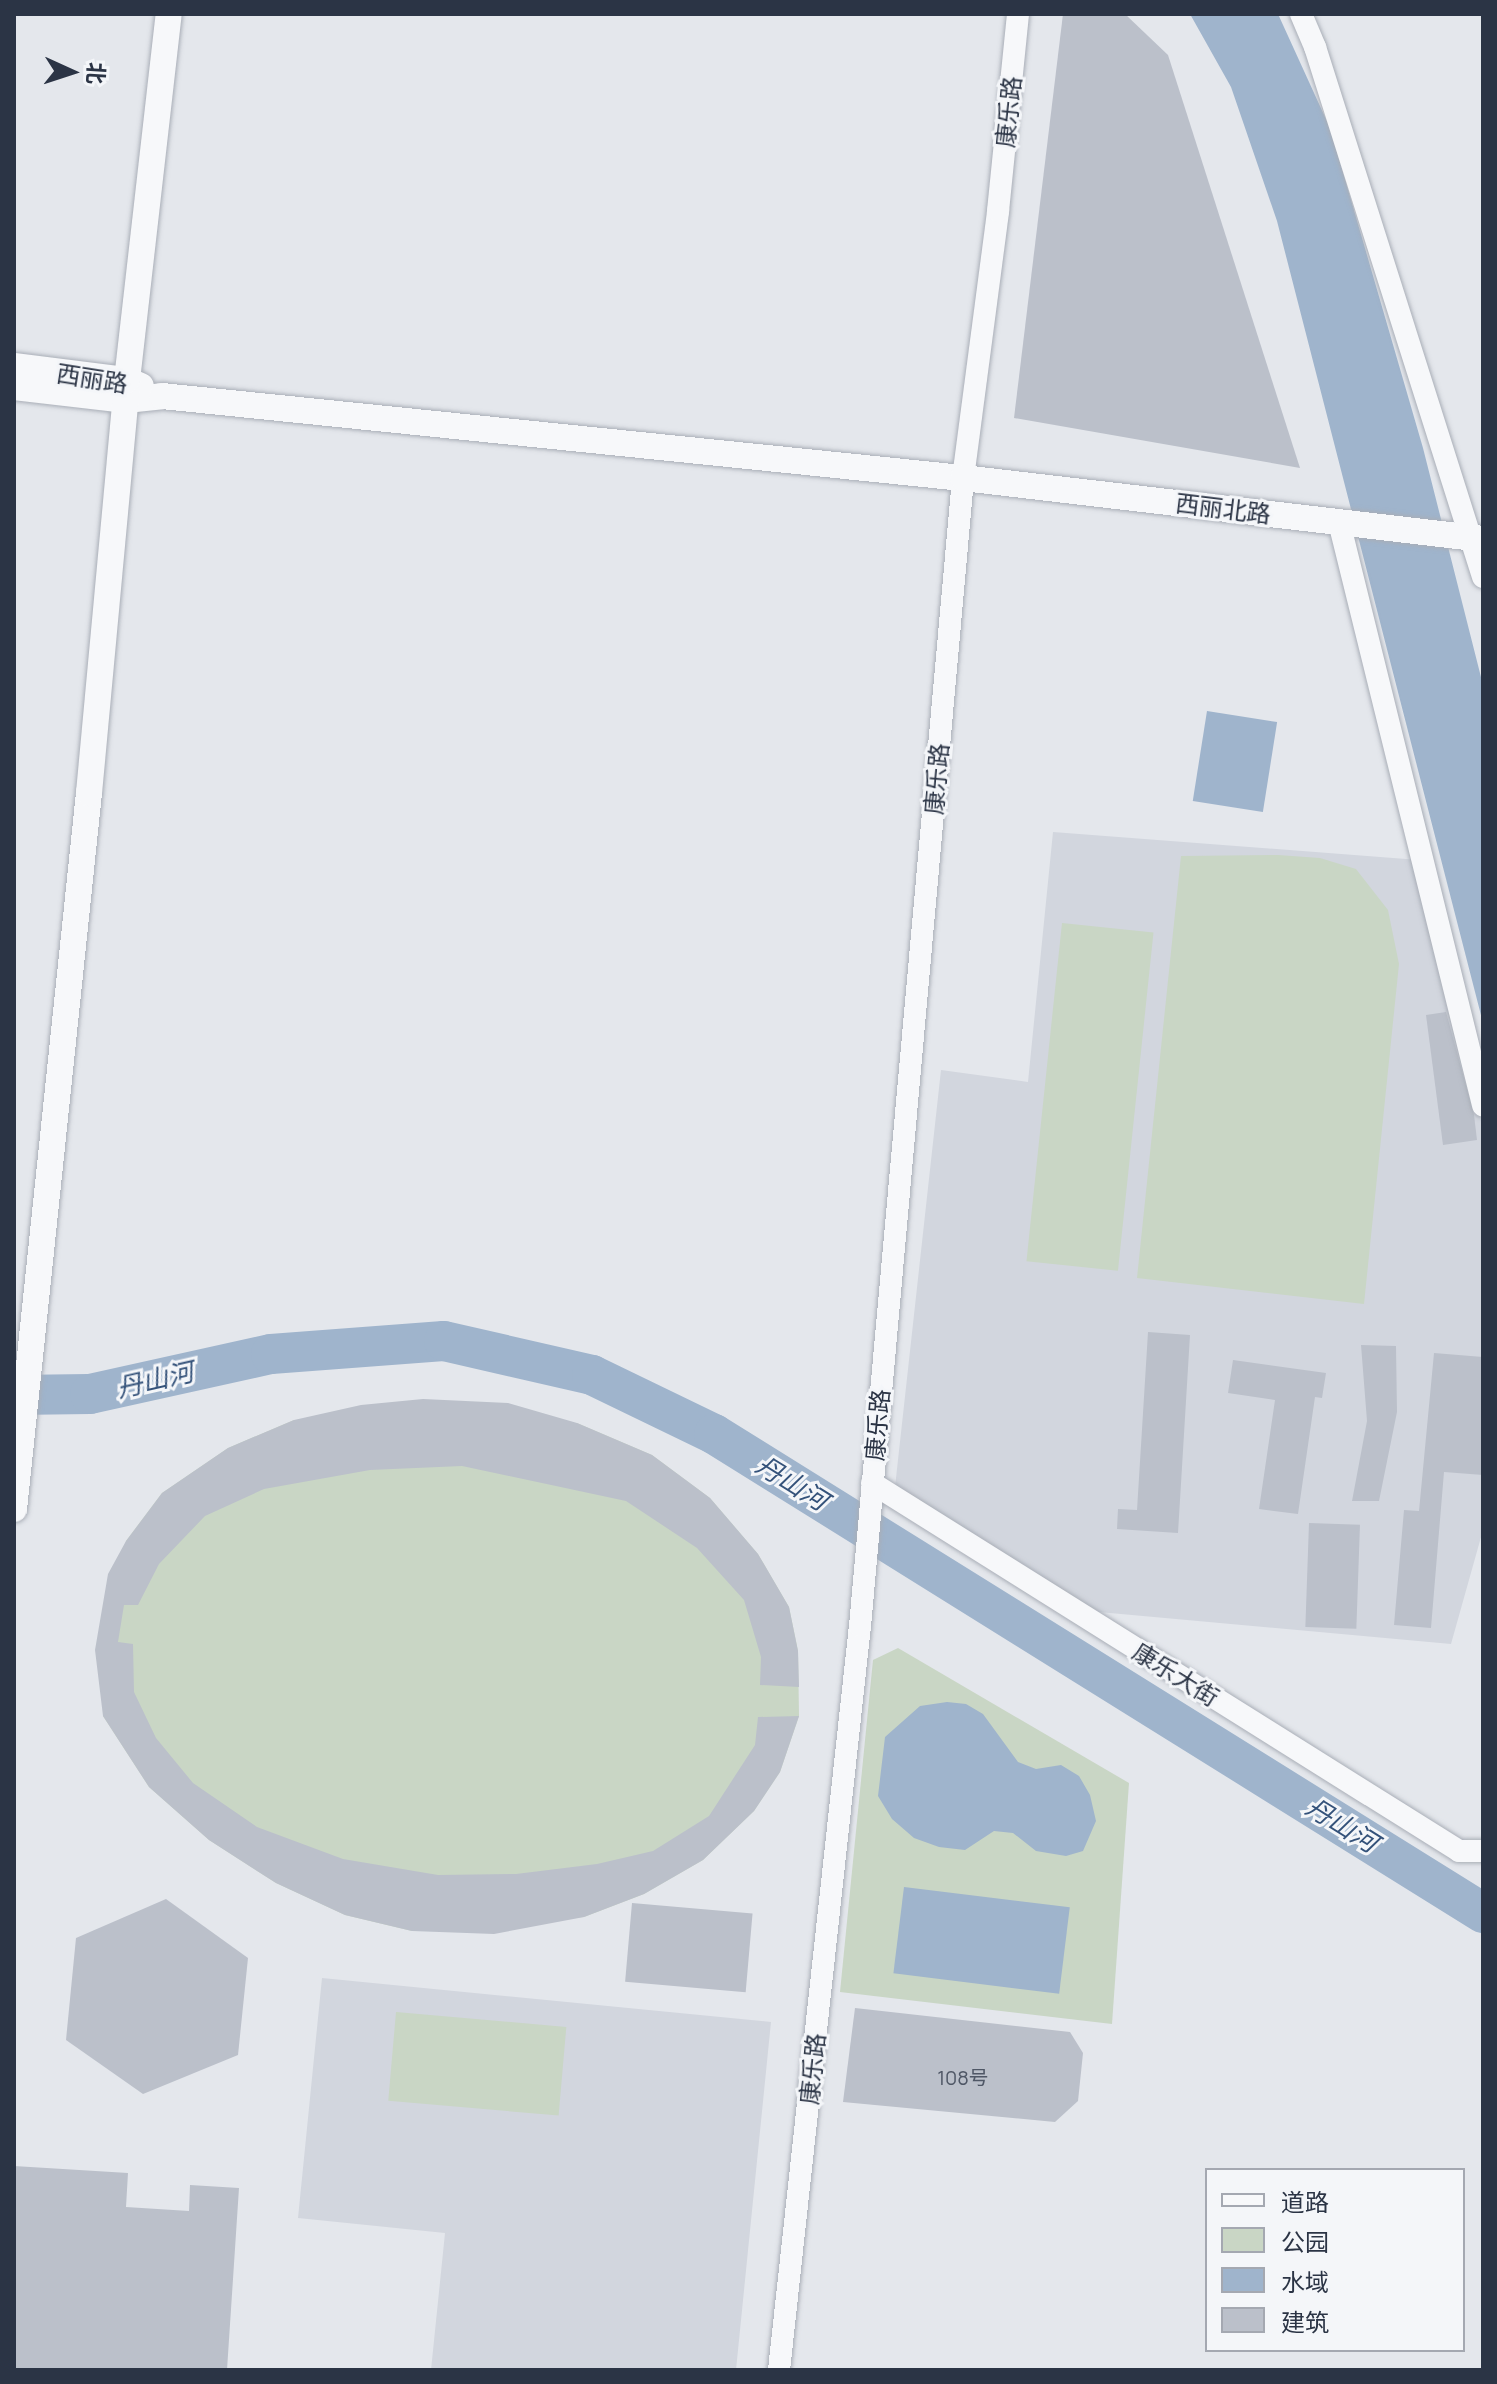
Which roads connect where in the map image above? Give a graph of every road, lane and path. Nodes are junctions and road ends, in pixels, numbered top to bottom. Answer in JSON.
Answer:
{"nodes":[{"id":1,"x":169,"y":14,"type":"edge"},
{"id":2,"x":1018,"y":14,"type":"edge"},
{"id":3,"x":1301,"y":14,"type":"edge"},
{"id":4,"x":14,"y":366,"type":"edge"},
{"id":5,"x":14,"y":387,"type":"edge"},
{"id":6,"x":126,"y":390,"type":"junction"},
{"id":7,"x":963,"y":478,"type":"junction"},
{"id":8,"x":1339,"y":522,"type":"junction"},
{"id":9,"x":1478,"y":538,"type":"edge"},
{"id":10,"x":1483,"y":577,"type":"edge"},
{"id":11,"x":1483,"y":1105,"type":"edge"},
{"id":12,"x":872,"y":1483,"type":"junction"},
{"id":13,"x":15,"y":1497,"type":"edge"},
{"id":14,"x":1483,"y":1851,"type":"edge"},
{"id":15,"x":779,"y":2370,"type":"edge"}],
"edges":[{"from":1,"to":6,"type":"street"},
{"from":2,"to":7,"type":"street","name":"康乐路"},
{"from":3,"to":9,"type":"street"},
{"from":4,"to":6,"type":"street","name":"西丽路"},
{"from":5,"to":6,"type":"street","name":"西丽路"},
{"from":6,"to":7,"type":"street","name":"西丽路"},
{"from":6,"to":13,"type":"street"},
{"from":7,"to":8,"type":"street","name":"西丽北路"},
{"from":7,"to":12,"type":"street","name":"康乐路"},
{"from":8,"to":9,"type":"street","name":"西丽北路"},
{"from":8,"to":11,"type":"street"},
{"from":9,"to":10,"type":"street"},
{"from":12,"to":14,"type":"street","name":"康乐大街"},
{"from":12,"to":15,"type":"street","name":"康乐路"}]}
